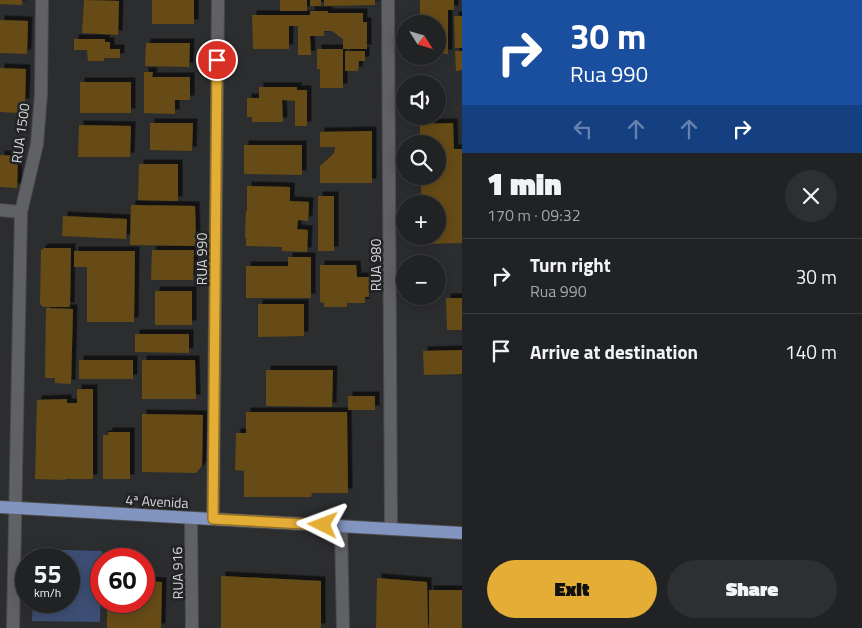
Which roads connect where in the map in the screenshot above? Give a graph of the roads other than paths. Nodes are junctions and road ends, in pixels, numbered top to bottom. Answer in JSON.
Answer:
{"nodes":[{"id":1,"x":42,"y":0,"type":"edge"},
{"id":2,"x":218,"y":0,"type":"edge"},
{"id":3,"x":388,"y":0,"type":"edge"},
{"id":4,"x":0,"y":210,"type":"edge"},
{"id":5,"x":20,"y":212,"type":"junction"},
{"id":6,"x":0,"y":507,"type":"edge"},
{"id":7,"x":15,"y":507,"type":"junction"},
{"id":8,"x":191,"y":518,"type":"junction"},
{"id":9,"x":213,"y":519,"type":"junction"},
{"id":10,"x":341,"y":526,"type":"junction"},
{"id":11,"x":391,"y":529,"type":"junction"},
{"id":12,"x":462,"y":533,"type":"edge"},
{"id":13,"x":13,"y":628,"type":"edge"},
{"id":14,"x":192,"y":628,"type":"edge"},
{"id":15,"x":342,"y":628,"type":"edge"}],
"edges":[{"from":1,"to":5,"type":"street","name":"RUA 1500"},
{"from":2,"to":9,"type":"street","name":"RUA 990"},
{"from":3,"to":11,"type":"street","name":"RUA 980"},
{"from":4,"to":5,"type":"street"},
{"from":5,"to":7,"type":"street","name":"RUA 1500"},
{"from":6,"to":7,"type":"main road","name":"4ª Avenida"},
{"from":7,"to":8,"type":"main road","name":"4ª Avenida"},
{"from":7,"to":13,"type":"street","name":"RUA 1500"},
{"from":8,"to":9,"type":"main road","name":"4ª Avenida"},
{"from":8,"to":14,"type":"street","name":"RUA 916"},
{"from":9,"to":10,"type":"main road","name":"4ª Avenida"},
{"from":10,"to":11,"type":"main road","name":"4ª Avenida"},
{"from":10,"to":15,"type":"street"},
{"from":11,"to":12,"type":"main road","name":"4ª Avenida"}]}
